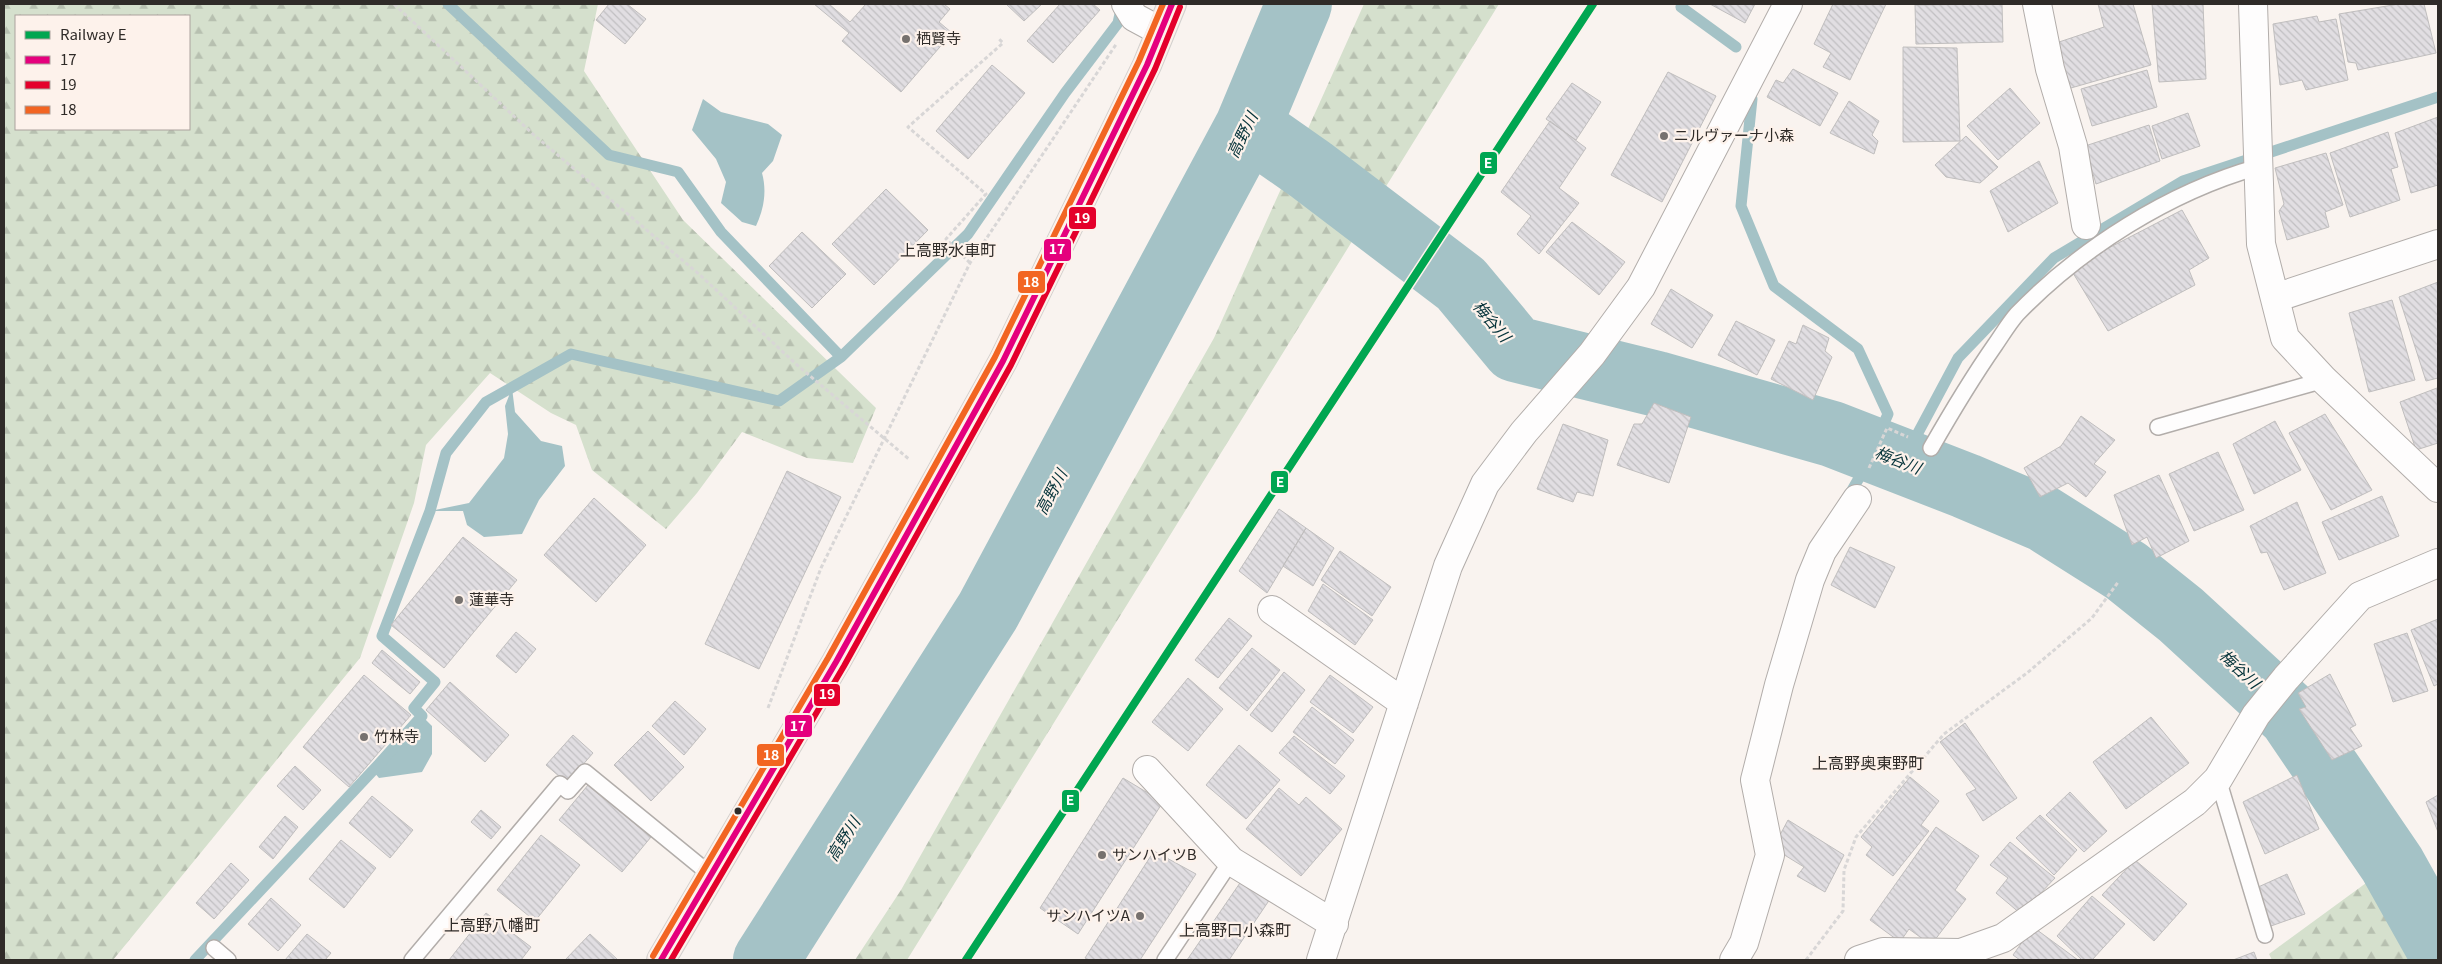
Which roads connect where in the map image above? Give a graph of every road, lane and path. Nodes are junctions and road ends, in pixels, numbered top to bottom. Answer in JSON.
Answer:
{"nodes":[{"id":1,"x":394,"y":4,"type":"edge"},
{"id":2,"x":1172,"y":4,"type":"edge"},
{"id":3,"x":1788,"y":4,"type":"edge"},
{"id":4,"x":2037,"y":4,"type":"edge"},
{"id":5,"x":2253,"y":4,"type":"edge"},
{"id":6,"x":1130,"y":11,"type":"edge"},
{"id":7,"x":1160,"y":31,"type":"junction"},
{"id":8,"x":999,"y":39,"type":"dead end"},
{"id":9,"x":2258,"y":154,"type":"junction"},
{"id":10,"x":2089,"y":238,"type":"junction"},
{"id":11,"x":2438,"y":244,"type":"edge"},
{"id":12,"x":970,"y":263,"type":"junction"},
{"id":13,"x":2275,"y":298,"type":"junction"},
{"id":14,"x":2324,"y":380,"type":"junction"},
{"id":15,"x":2158,"y":426,"type":"dead end"},
{"id":16,"x":1904,"y":435,"type":"dead end"},
{"id":17,"x":884,"y":439,"type":"junction"},
{"id":18,"x":1931,"y":448,"type":"dead end"},
{"id":19,"x":1873,"y":459,"type":"dead end"},
{"id":20,"x":936,"y":482,"type":"junction"},
{"id":21,"x":2438,"y":488,"type":"edge"},
{"id":22,"x":1857,"y":499,"type":"dead end"},
{"id":23,"x":2438,"y":563,"type":"edge"},
{"id":24,"x":2120,"y":581,"type":"dead end"},
{"id":25,"x":1272,"y":610,"type":"dead end"},
{"id":26,"x":1404,"y":703,"type":"junction"},
{"id":27,"x":765,"y":716,"type":"dead end"},
{"id":28,"x":1147,"y":770,"type":"dead end"},
{"id":29,"x":2218,"y":779,"type":"junction"},
{"id":30,"x":1230,"y":860,"type":"junction"},
{"id":31,"x":711,"y":875,"type":"junction"},
{"id":32,"x":1334,"y":924,"type":"junction"},
{"id":33,"x":2265,"y":935,"type":"dead end"},
{"id":34,"x":214,"y":948,"type":"dead end"},
{"id":35,"x":228,"y":960,"type":"edge"},
{"id":36,"x":412,"y":960,"type":"edge"},
{"id":37,"x":661,"y":960,"type":"edge"},
{"id":38,"x":1165,"y":960,"type":"edge"},
{"id":39,"x":1321,"y":960,"type":"edge"},
{"id":40,"x":1734,"y":960,"type":"edge"},
{"id":41,"x":1806,"y":960,"type":"edge"},
{"id":42,"x":1859,"y":960,"type":"edge"}],
"edges":[{"from":1,"to":17,"type":"path"},
{"from":2,"to":7,"type":"highway"},
{"from":3,"to":26,"type":"street"},
{"from":4,"to":10,"type":"street"},
{"from":5,"to":9,"type":"street"},
{"from":6,"to":7,"type":"street"},
{"from":6,"to":12,"type":"path"},
{"from":7,"to":20,"type":"highway"},
{"from":8,"to":12,"type":"path"},
{"from":9,"to":10,"type":"lane"},
{"from":9,"to":13,"type":"street"},
{"from":10,"to":18,"type":"lane"},
{"from":11,"to":13,"type":"street"},
{"from":12,"to":17,"type":"path"},
{"from":13,"to":14,"type":"street"},
{"from":14,"to":15,"type":"lane"},
{"from":14,"to":21,"type":"street"},
{"from":16,"to":19,"type":"path"},
{"from":17,"to":20,"type":"path"},
{"from":17,"to":27,"type":"path"},
{"from":20,"to":31,"type":"highway"},
{"from":22,"to":40,"type":"street"},
{"from":23,"to":29,"type":"street"},
{"from":24,"to":41,"type":"path"},
{"from":25,"to":26,"type":"street"},
{"from":26,"to":32,"type":"street"},
{"from":28,"to":30,"type":"street"},
{"from":29,"to":33,"type":"lane"},
{"from":29,"to":42,"type":"street"},
{"from":30,"to":32,"type":"street"},
{"from":30,"to":38,"type":"lane"},
{"from":31,"to":36,"type":"lane"},
{"from":31,"to":37,"type":"highway"},
{"from":32,"to":39,"type":"street"},
{"from":34,"to":35,"type":"lane"}]}
